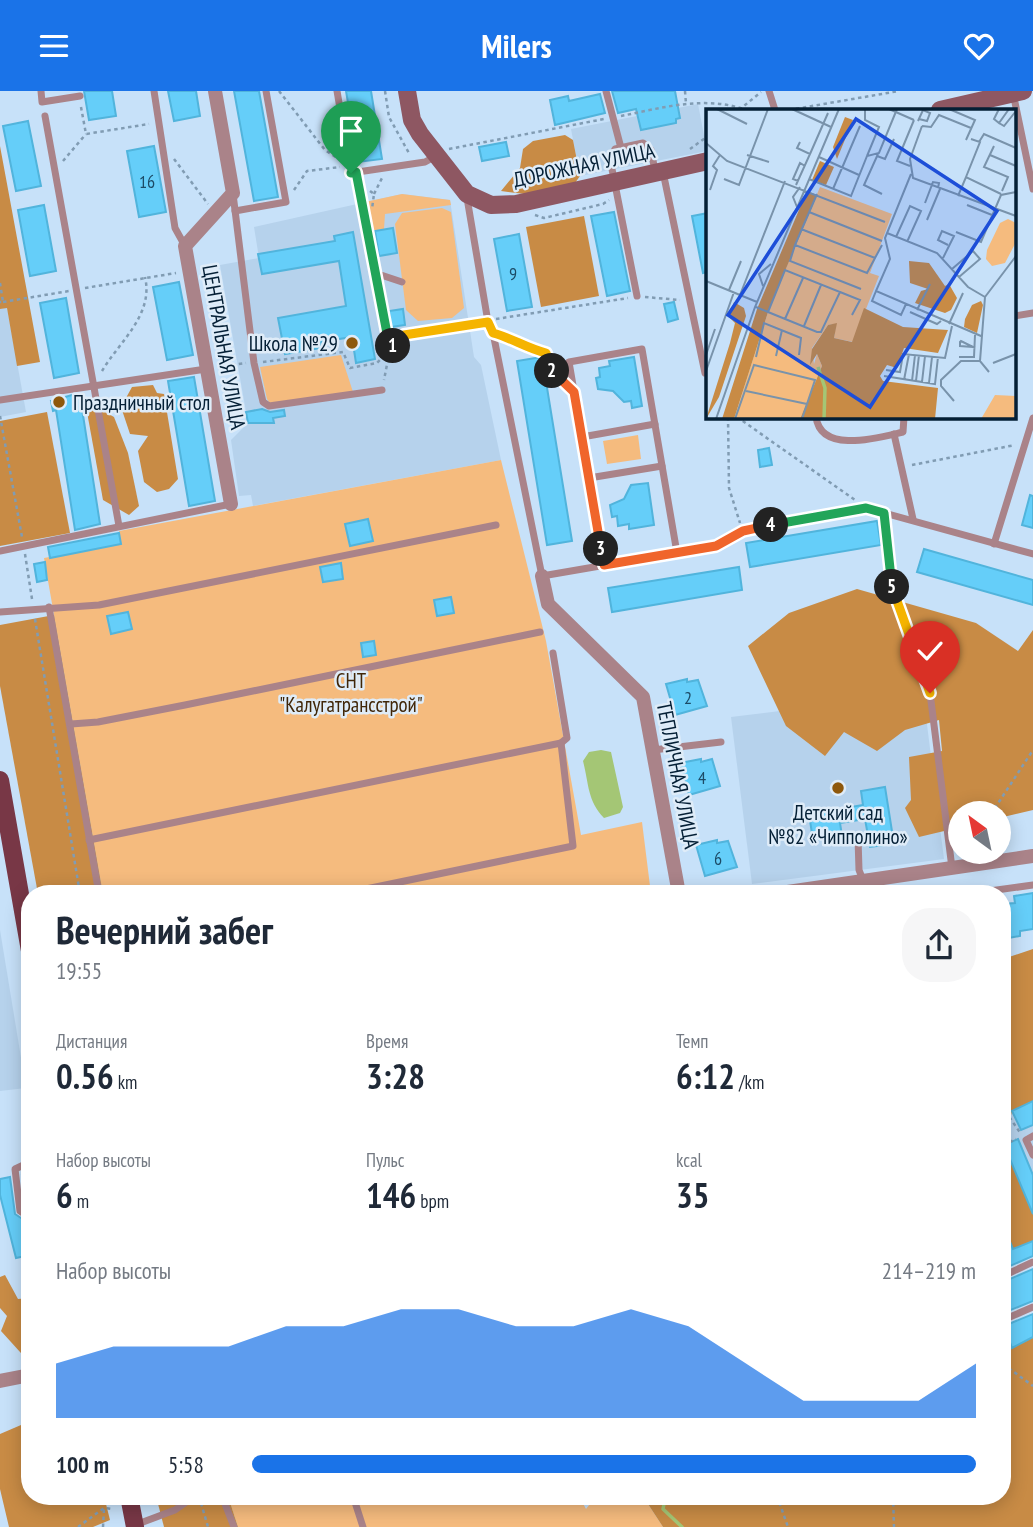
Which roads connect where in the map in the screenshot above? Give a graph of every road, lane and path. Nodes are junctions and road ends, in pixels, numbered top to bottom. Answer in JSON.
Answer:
{"nodes":[{"id":1,"x":41,"y":91,"type":"edge"},
{"id":2,"x":154,"y":91,"type":"edge"},
{"id":3,"x":215,"y":91,"type":"edge"},
{"id":4,"x":266,"y":91,"type":"edge"},
{"id":5,"x":279,"y":91,"type":"edge"},
{"id":6,"x":337,"y":91,"type":"edge"},
{"id":7,"x":385,"y":91,"type":"edge"},
{"id":8,"x":407,"y":91,"type":"edge"},
{"id":9,"x":606,"y":91,"type":"edge"},
{"id":10,"x":685,"y":91,"type":"edge"},
{"id":11,"x":763,"y":91,"type":"edge"},
{"id":12,"x":769,"y":91,"type":"edge"},
{"id":13,"x":900,"y":91,"type":"edge"},
{"id":14,"x":1017,"y":92,"type":"edge"},
{"id":15,"x":80,"y":96,"type":"joint"},
{"id":16,"x":686,"y":104,"type":"junction"},
{"id":17,"x":740,"y":109,"type":"edge"},
{"id":18,"x":743,"y":109,"type":"edge"},
{"id":19,"x":775,"y":109,"type":"edge"},
{"id":20,"x":795,"y":109,"type":"edge"},
{"id":21,"x":944,"y":109,"type":"edge"},
{"id":22,"x":45,"y":116,"type":"dead end"},
{"id":23,"x":614,"y":117,"type":"junction"},
{"id":24,"x":159,"y":122,"type":"junction"},
{"id":25,"x":1018,"y":133,"type":"edge"},
{"id":26,"x":86,"y":134,"type":"junction"},
{"id":27,"x":706,"y":137,"type":"edge"},
{"id":28,"x":160,"y":140,"type":"junction"},
{"id":29,"x":621,"y":148,"type":"junction"},
{"id":30,"x":681,"y":152,"type":"dead end"},
{"id":31,"x":437,"y":156,"type":"junction"},
{"id":32,"x":706,"y":161,"type":"edge"},
{"id":33,"x":415,"y":164,"type":"junction"},
{"id":34,"x":386,"y":168,"type":"junction"},
{"id":35,"x":353,"y":169,"type":"junction"},
{"id":36,"x":55,"y":170,"type":"junction"},
{"id":37,"x":659,"y":172,"type":"junction"},
{"id":38,"x":614,"y":182,"type":"junction"},
{"id":39,"x":1033,"y":189,"type":"edge"},
{"id":40,"x":233,"y":193,"type":"junction"},
{"id":41,"x":374,"y":194,"type":"dead end"},
{"id":42,"x":467,"y":194,"type":"junction"},
{"id":43,"x":286,"y":202,"type":"junction"},
{"id":44,"x":235,"y":211,"type":"junction"},
{"id":45,"x":215,"y":213,"type":"junction"},
{"id":46,"x":185,"y":246,"type":"junction"},
{"id":47,"x":188,"y":272,"type":"junction"},
{"id":48,"x":378,"y":274,"type":"junction"},
{"id":49,"x":145,"y":277,"type":"junction"},
{"id":50,"x":402,"y":282,"type":"dead end"},
{"id":51,"x":0,"y":283,"type":"edge"},
{"id":52,"x":76,"y":289,"type":"junction"},
{"id":53,"x":637,"y":296,"type":"junction"},
{"id":54,"x":690,"y":301,"type":"junction"},
{"id":55,"x":1,"y":302,"type":"edge"},
{"id":56,"x":488,"y":322,"type":"junction"},
{"id":57,"x":493,"y":333,"type":"junction"},
{"id":58,"x":390,"y":349,"type":"junction"},
{"id":59,"x":254,"y":363,"type":"junction"},
{"id":60,"x":206,"y":369,"type":"junction"},
{"id":61,"x":705,"y":373,"type":"dead end"},
{"id":62,"x":94,"y":385,"type":"junction"},
{"id":63,"x":382,"y":390,"type":"joint"},
{"id":64,"x":574,"y":392,"type":"junction"},
{"id":65,"x":0,"y":400,"type":"edge"},
{"id":66,"x":0,"y":416,"type":"edge"},
{"id":67,"x":728,"y":418,"type":"edge"},
{"id":68,"x":738,"y":418,"type":"edge"},
{"id":69,"x":816,"y":418,"type":"edge"},
{"id":70,"x":904,"y":418,"type":"edge"},
{"id":71,"x":1033,"y":418,"type":"edge"},
{"id":72,"x":655,"y":425,"type":"junction"},
{"id":73,"x":894,"y":434,"type":"junction"},
{"id":74,"x":582,"y":437,"type":"junction"},
{"id":75,"x":1026,"y":442,"type":"junction"},
{"id":76,"x":662,"y":465,"type":"junction"},
{"id":77,"x":901,"y":467,"type":"junction"},
{"id":78,"x":589,"y":478,"type":"junction"},
{"id":79,"x":231,"y":505,"type":"joint"},
{"id":80,"x":866,"y":508,"type":"junction"},
{"id":81,"x":884,"y":513,"type":"junction"},
{"id":82,"x":913,"y":519,"type":"junction"},
{"id":83,"x":496,"y":525,"type":"dead end"},
{"id":84,"x":118,"y":526,"type":"junction"},
{"id":85,"x":743,"y":531,"type":"junction"},
{"id":86,"x":994,"y":544,"type":"junction"},
{"id":87,"x":23,"y":546,"type":"junction"},
{"id":88,"x":0,"y":551,"type":"edge"},
{"id":89,"x":677,"y":552,"type":"junction"},
{"id":90,"x":1033,"y":554,"type":"edge"},
{"id":91,"x":604,"y":565,"type":"junction"},
{"id":92,"x":542,"y":576,"type":"junction"},
{"id":93,"x":49,"y":607,"type":"junction"},
{"id":94,"x":33,"y":608,"type":"junction"},
{"id":95,"x":0,"y":612,"type":"edge"},
{"id":96,"x":540,"y":632,"type":"dead end"},
{"id":97,"x":553,"y":653,"type":"dead end"},
{"id":98,"x":930,"y":693,"type":"joint"},
{"id":99,"x":71,"y":724,"type":"junction"},
{"id":100,"x":721,"y":742,"type":"dead end"},
{"id":101,"x":561,"y":743,"type":"junction"},
{"id":102,"x":653,"y":750,"type":"junction"},
{"id":103,"x":1033,"y":750,"type":"edge"},
{"id":104,"x":0,"y":780,"type":"edge"},
{"id":105,"x":1000,"y":801,"type":"edge"},
{"id":106,"x":858,"y":838,"type":"dead end"},
{"id":107,"x":89,"y":840,"type":"junction"},
{"id":108,"x":1033,"y":856,"type":"edge"},
{"id":109,"x":952,"y":868,"type":"junction"},
{"id":110,"x":870,"y":880,"type":"junction"},
{"id":111,"x":79,"y":885,"type":"edge"},
{"id":112,"x":97,"y":885,"type":"edge"},
{"id":113,"x":385,"y":885,"type":"edge"},
{"id":114,"x":677,"y":885,"type":"edge"},
{"id":115,"x":836,"y":885,"type":"edge"},
{"id":116,"x":873,"y":885,"type":"edge"},
{"id":117,"x":1033,"y":885,"type":"edge"},
{"id":118,"x":1011,"y":888,"type":"edge"},
{"id":119,"x":21,"y":900,"type":"edge"},
{"id":120,"x":1011,"y":1121,"type":"edge"},
{"id":121,"x":1027,"y":1138,"type":"edge"},
{"id":122,"x":1033,"y":1155,"type":"edge"},
{"id":123,"x":21,"y":1166,"type":"edge"},
{"id":124,"x":21,"y":1212,"type":"edge"},
{"id":125,"x":1033,"y":1262,"type":"edge"},
{"id":126,"x":1011,"y":1272,"type":"edge"},
{"id":127,"x":1033,"y":1307,"type":"edge"},
{"id":128,"x":1011,"y":1317,"type":"edge"},
{"id":129,"x":1011,"y":1370,"type":"edge"},
{"id":130,"x":21,"y":1377,"type":"edge"},
{"id":131,"x":0,"y":1381,"type":"edge"},
{"id":132,"x":1033,"y":1386,"type":"edge"},
{"id":133,"x":131,"y":1505,"type":"edge"},
{"id":134,"x":182,"y":1505,"type":"edge"},
{"id":135,"x":200,"y":1505,"type":"edge"},
{"id":136,"x":225,"y":1505,"type":"edge"},
{"id":137,"x":356,"y":1505,"type":"edge"},
{"id":138,"x":780,"y":1505,"type":"edge"},
{"id":139,"x":893,"y":1505,"type":"edge"},
{"id":140,"x":104,"y":1509,"type":"junction"},
{"id":141,"x":112,"y":1509,"type":"dead end"},
{"id":142,"x":135,"y":1526,"type":"edge"},
{"id":143,"x":78,"y":1527,"type":"edge"},
{"id":144,"x":103,"y":1527,"type":"edge"},
{"id":145,"x":208,"y":1527,"type":"edge"},
{"id":146,"x":234,"y":1527,"type":"edge"},
{"id":147,"x":363,"y":1527,"type":"edge"},
{"id":148,"x":788,"y":1527,"type":"edge"},
{"id":149,"x":894,"y":1527,"type":"edge"}],
"edges":[{"from":1,"to":15,"type":"lane"},
{"from":2,"to":24,"type":"lane"},
{"from":3,"to":40,"type":"street"},
{"from":4,"to":43,"type":"lane"},
{"from":5,"to":35,"type":"path"},
{"from":6,"to":35,"type":"lane"},
{"from":7,"to":33,"type":"path"},
{"from":8,"to":31,"type":"street"},
{"from":9,"to":23,"type":"lane"},
{"from":10,"to":16,"type":"path"},
{"from":11,"to":18,"type":"path"},
{"from":12,"to":19,"type":"lane"},
{"from":13,"to":20,"type":"path"},
{"from":14,"to":21,"type":"street"},
{"from":14,"to":25,"type":"lane"},
{"from":15,"to":26,"type":"path"},
{"from":16,"to":17,"type":"path"},
{"from":16,"to":23,"type":"path"},
{"from":22,"to":36,"type":"lane"},
{"from":23,"to":29,"type":"lane"},
{"from":23,"to":31,"type":"path"},
{"from":24,"to":26,"type":"path"},
{"from":24,"to":28,"type":"lane"},
{"from":25,"to":39,"type":"lane"},
{"from":26,"to":36,"type":"path"},
{"from":27,"to":30,"type":"path"},
{"from":28,"to":45,"type":"path"},
{"from":28,"to":46,"type":"lane"},
{"from":29,"to":37,"type":"lane"},
{"from":29,"to":38,"type":"lane"},
{"from":31,"to":33,"type":"lane"},
{"from":31,"to":42,"type":"street"},
{"from":32,"to":37,"type":"street","name":"ДОРОЖНАЯ УЛИЦА"},
{"from":33,"to":34,"type":"lane"},
{"from":34,"to":35,"type":"lane"},
{"from":34,"to":41,"type":"path"},
{"from":35,"to":43,"type":"path"},
{"from":35,"to":48,"type":"lane"},
{"from":36,"to":52,"type":"lane"},
{"from":37,"to":38,"type":"street","name":"ДОРОЖНАЯ УЛИЦА"},
{"from":37,"to":54,"type":"lane"},
{"from":38,"to":42,"type":"street","name":"ДОРОЖНАЯ УЛИЦА"},
{"from":38,"to":53,"type":"lane"},
{"from":40,"to":44,"type":"lane"},
{"from":40,"to":45,"type":"street","name":"ЦЕНТРАЛЬНАЯ УЛИЦА"},
{"from":42,"to":56,"type":"lane"},
{"from":43,"to":44,"type":"lane"},
{"from":44,"to":59,"type":"lane"},
{"from":45,"to":46,"type":"street","name":"ЦЕНТРАЛЬНАЯ УЛИЦА"},
{"from":46,"to":47,"type":"street","name":"ЦЕНТРАЛЬНАЯ УЛИЦА"},
{"from":47,"to":49,"type":"path"},
{"from":47,"to":60,"type":"street","name":"ЦЕНТРАЛЬНАЯ УЛИЦА"},
{"from":48,"to":50,"type":"lane"},
{"from":48,"to":58,"type":"path"},
{"from":49,"to":52,"type":"path"},
{"from":49,"to":62,"type":"path"},
{"from":51,"to":55,"type":"path"},
{"from":52,"to":55,"type":"path"},
{"from":52,"to":62,"type":"lane"},
{"from":53,"to":54,"type":"path"},
{"from":53,"to":56,"type":"path"},
{"from":54,"to":61,"type":"lane"},
{"from":56,"to":57,"type":"lane"},
{"from":56,"to":58,"type":"path"},
{"from":57,"to":64,"type":"path"},
{"from":57,"to":92,"type":"lane"},
{"from":58,"to":59,"type":"path"},
{"from":58,"to":63,"type":"path"},
{"from":59,"to":60,"type":"path"},
{"from":59,"to":63,"type":"lane"},
{"from":60,"to":62,"type":"lane"},
{"from":60,"to":79,"type":"street","name":"ЦЕНТРАЛЬНАЯ УЛИЦА"},
{"from":62,"to":65,"type":"lane"},
{"from":62,"to":84,"type":"lane"},
{"from":64,"to":72,"type":"lane"},
{"from":64,"to":74,"type":"lane"},
{"from":66,"to":87,"type":"path"},
{"from":67,"to":85,"type":"path"},
{"from":68,"to":80,"type":"path"},
{"from":69,"to":73,"type":"lane"},
{"from":70,"to":73,"type":"lane"},
{"from":71,"to":75,"type":"lane"},
{"from":72,"to":74,"type":"lane"},
{"from":72,"to":76,"type":"lane"},
{"from":73,"to":77,"type":"lane"},
{"from":74,"to":78,"type":"lane"},
{"from":75,"to":77,"type":"path"},
{"from":75,"to":86,"type":"lane"},
{"from":76,"to":78,"type":"lane"},
{"from":76,"to":89,"type":"lane"},
{"from":77,"to":82,"type":"lane"},
{"from":78,"to":91,"type":"lane"},
{"from":79,"to":84,"type":"lane"},
{"from":80,"to":81,"type":"lane"},
{"from":80,"to":85,"type":"lane"},
{"from":81,"to":82,"type":"lane"},
{"from":81,"to":98,"type":"path"},
{"from":82,"to":86,"type":"lane"},
{"from":83,"to":93,"type":"lane"},
{"from":84,"to":87,"type":"lane"},
{"from":85,"to":89,"type":"lane"},
{"from":86,"to":90,"type":"lane"},
{"from":87,"to":88,"type":"lane"},
{"from":87,"to":94,"type":"path"},
{"from":89,"to":91,"type":"lane"},
{"from":91,"to":92,"type":"lane"},
{"from":92,"to":102,"type":"street","name":"ТЕПЛИЧНАЯ УЛИЦА"},
{"from":93,"to":94,"type":"lane"},
{"from":93,"to":99,"type":"lane"},
{"from":94,"to":95,"type":"lane"},
{"from":94,"to":111,"type":"path"},
{"from":96,"to":99,"type":"lane"},
{"from":97,"to":101,"type":"lane"},
{"from":98,"to":109,"type":"lane"},
{"from":99,"to":107,"type":"lane"},
{"from":100,"to":102,"type":"lane"},
{"from":101,"to":107,"type":"lane"},
{"from":101,"to":113,"type":"lane"},
{"from":102,"to":114,"type":"street","name":"ТЕПЛИЧНАЯ УЛИЦА"},
{"from":103,"to":105,"type":"path"},
{"from":104,"to":119,"type":"main road"},
{"from":106,"to":110,"type":"lane"},
{"from":107,"to":112,"type":"lane"},
{"from":108,"to":109,"type":"street"},
{"from":109,"to":110,"type":"street"},
{"from":110,"to":115,"type":"street"},
{"from":110,"to":116,"type":"lane"},
{"from":117,"to":118,"type":"lane"},
{"from":120,"to":121,"type":"path"},
{"from":121,"to":122,"type":"lane"},
{"from":123,"to":124,"type":"lane"},
{"from":125,"to":126,"type":"lane"},
{"from":127,"to":128,"type":"lane"},
{"from":129,"to":132,"type":"path"},
{"from":130,"to":131,"type":"street"},
{"from":133,"to":142,"type":"main road"},
{"from":134,"to":142,"type":"lane"},
{"from":135,"to":145,"type":"path"},
{"from":136,"to":146,"type":"lane"},
{"from":137,"to":147,"type":"lane"},
{"from":138,"to":148,"type":"path"},
{"from":139,"to":149,"type":"path"},
{"from":140,"to":141,"type":"path"},
{"from":140,"to":143,"type":"path"},
{"from":140,"to":144,"type":"path"}]}
